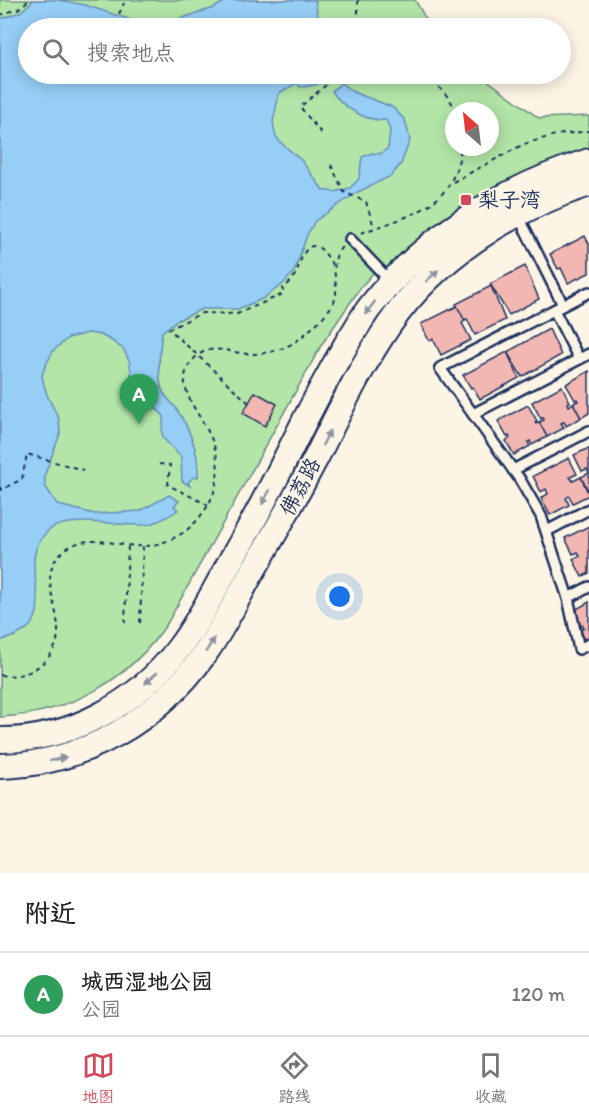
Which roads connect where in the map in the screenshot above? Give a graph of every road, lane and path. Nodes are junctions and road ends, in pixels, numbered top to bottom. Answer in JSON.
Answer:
{"nodes":[{"id":1,"x":29,"y":0,"type":"edge"},
{"id":2,"x":358,"y":0,"type":"edge"},
{"id":3,"x":124,"y":3,"type":"dead end"},
{"id":4,"x":119,"y":14,"type":"dead end"},
{"id":5,"x":0,"y":15,"type":"edge"},
{"id":6,"x":358,"y":18,"type":"edge"},
{"id":7,"x":327,"y":84,"type":"edge"},
{"id":8,"x":433,"y":84,"type":"edge"},
{"id":9,"x":451,"y":102,"type":"edge"},
{"id":10,"x":589,"y":131,"type":"edge"},
{"id":11,"x":321,"y":133,"type":"dead end"},
{"id":12,"x":460,"y":156,"type":"edge"},
{"id":13,"x":589,"y":161,"type":"edge"},
{"id":14,"x":331,"y":165,"type":"dead end"},
{"id":15,"x":452,"y":183,"type":"junction"},
{"id":16,"x":589,"y":184,"type":"edge"},
{"id":17,"x":518,"y":215,"type":"junction"},
{"id":18,"x":375,"y":228,"type":"junction"},
{"id":19,"x":350,"y":239,"type":"junction"},
{"id":20,"x":334,"y":269,"type":"junction"},
{"id":21,"x":391,"y":283,"type":"junction"},
{"id":22,"x":589,"y":292,"type":"edge"},
{"id":23,"x":559,"y":308,"type":"junction"},
{"id":24,"x":589,"y":354,"type":"edge"},
{"id":25,"x":198,"y":356,"type":"junction"},
{"id":26,"x":579,"y":359,"type":"junction"},
{"id":27,"x":249,"y":403,"type":"dead end"},
{"id":28,"x":473,"y":414,"type":"junction"},
{"id":29,"x":589,"y":431,"type":"edge"},
{"id":30,"x":159,"y":464,"type":"dead end"},
{"id":31,"x":83,"y":470,"type":"dead end"},
{"id":32,"x":513,"y":470,"type":"junction"},
{"id":33,"x":0,"y":487,"type":"edge"},
{"id":34,"x":208,"y":505,"type":"junction"},
{"id":35,"x":589,"y":509,"type":"edge"},
{"id":36,"x":547,"y":531,"type":"junction"},
{"id":37,"x":128,"y":544,"type":"junction"},
{"id":38,"x":143,"y":546,"type":"junction"},
{"id":39,"x":589,"y":587,"type":"edge"},
{"id":40,"x":568,"y":598,"type":"junction"},
{"id":41,"x":125,"y":623,"type":"dead end"},
{"id":42,"x":140,"y":623,"type":"dead end"},
{"id":43,"x":589,"y":644,"type":"edge"},
{"id":44,"x":1,"y":676,"type":"edge"},
{"id":45,"x":0,"y":740,"type":"edge"},
{"id":46,"x":0,"y":766,"type":"edge"}],
"edges":[{"from":1,"to":5,"type":"path"},
{"from":2,"to":6,"type":"path"},
{"from":3,"to":4,"type":"path"},
{"from":7,"to":11,"type":"path"},
{"from":8,"to":9,"type":"path"},
{"from":10,"to":15,"type":"path"},
{"from":12,"to":15,"type":"path"},
{"from":13,"to":21,"type":"main road","name":"佛荔路"},
{"from":14,"to":18,"type":"path"},
{"from":15,"to":18,"type":"path"},
{"from":16,"to":17,"type":"main road","name":"佛荔路"},
{"from":17,"to":23,"type":"lane"},
{"from":46,"to":17,"type":"main road","name":"佛荔路","one_way":true},
{"from":18,"to":19,"type":"path"},
{"from":19,"to":20,"type":"path"},
{"from":19,"to":21,"type":"lane"},
{"from":20,"to":25,"type":"path"},
{"from":20,"to":25,"type":"path"},
{"from":21,"to":45,"type":"main road","name":"佛荔路","one_way":true},
{"from":22,"to":23,"type":"lane"},
{"from":23,"to":26,"type":"lane"},
{"from":23,"to":28,"type":"lane"},
{"from":24,"to":26,"type":"lane"},
{"from":25,"to":27,"type":"path"},
{"from":25,"to":34,"type":"path"},
{"from":26,"to":28,"type":"lane"},
{"from":28,"to":32,"type":"lane"},
{"from":29,"to":32,"type":"lane"},
{"from":30,"to":34,"type":"path"},
{"from":31,"to":33,"type":"path"},
{"from":32,"to":36,"type":"lane"},
{"from":34,"to":38,"type":"path"},
{"from":35,"to":36,"type":"lane"},
{"from":36,"to":40,"type":"lane"},
{"from":37,"to":38,"type":"path"},
{"from":37,"to":41,"type":"path"},
{"from":37,"to":44,"type":"path"},
{"from":38,"to":42,"type":"path"},
{"from":39,"to":40,"type":"lane"},
{"from":40,"to":43,"type":"lane"}]}
